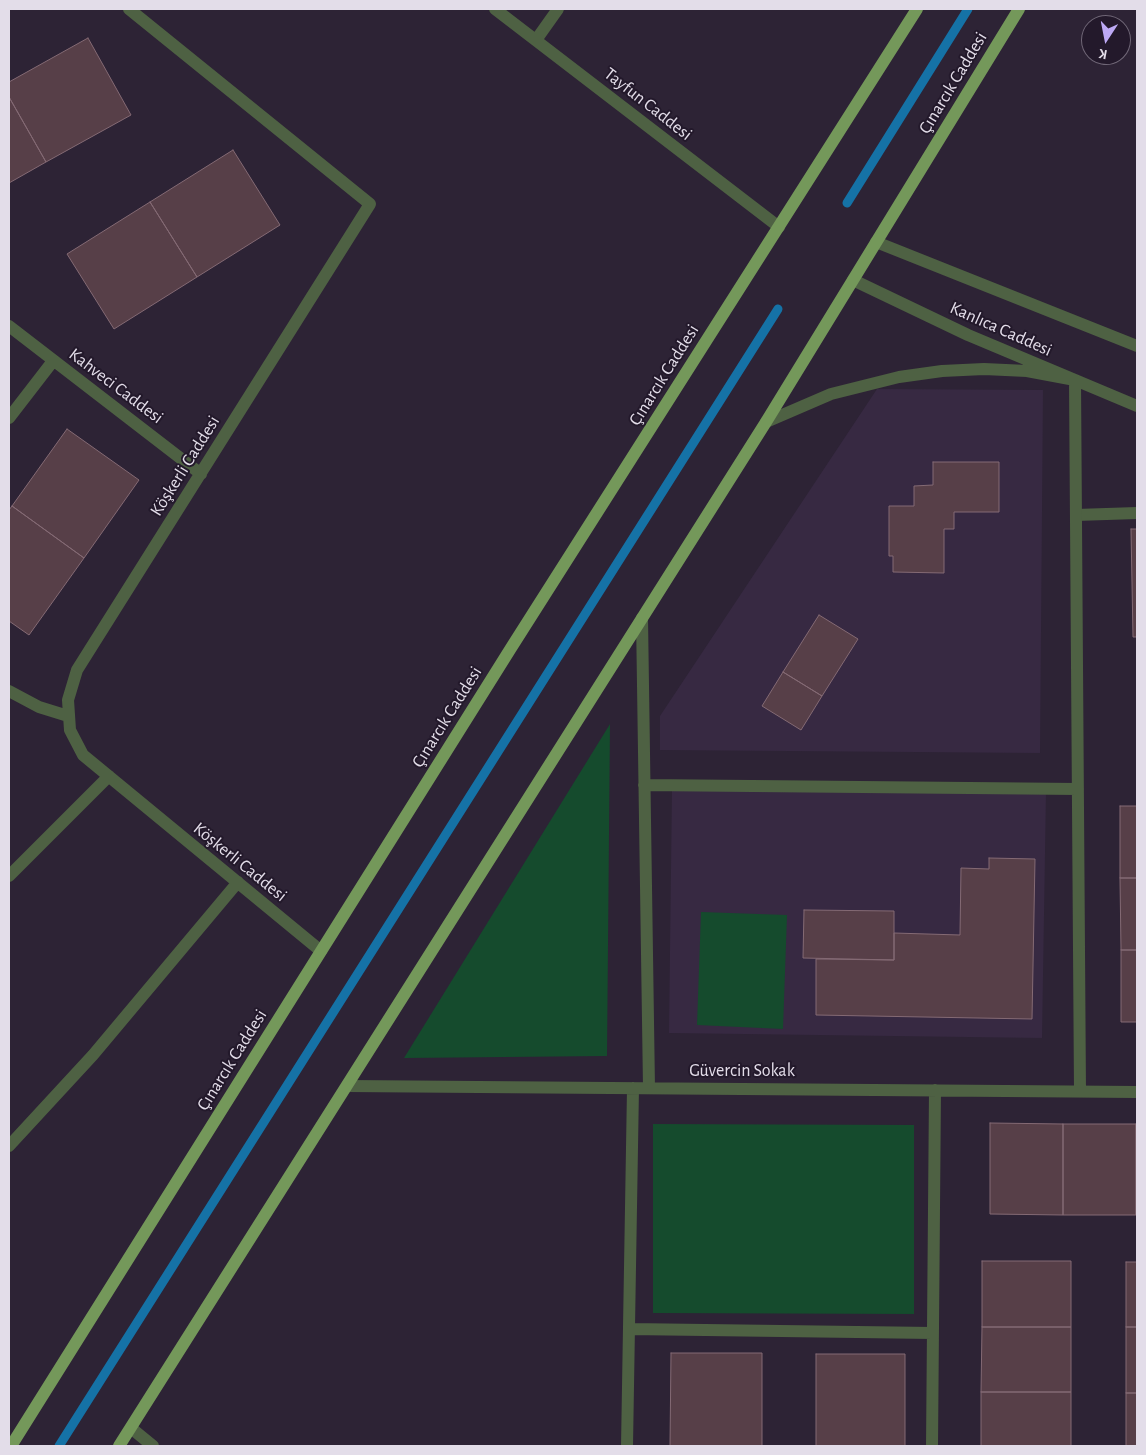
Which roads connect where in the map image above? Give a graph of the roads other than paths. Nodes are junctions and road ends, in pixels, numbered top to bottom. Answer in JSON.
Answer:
{"nodes":[{"id":1,"x":130,"y":9,"type":"edge"},
{"id":2,"x":496,"y":9,"type":"edge"},
{"id":3,"x":558,"y":9,"type":"edge"},
{"id":4,"x":917,"y":9,"type":"edge"},
{"id":5,"x":1019,"y":9,"type":"edge"},
{"id":6,"x":536,"y":40,"type":"junction"},
{"id":7,"x":779,"y":227,"type":"junction"},
{"id":8,"x":876,"y":242,"type":"junction"},
{"id":9,"x":853,"y":280,"type":"junction"},
{"id":10,"x":9,"y":326,"type":"edge"},
{"id":11,"x":1137,"y":346,"type":"edge"},
{"id":12,"x":53,"y":361,"type":"junction"},
{"id":13,"x":1075,"y":380,"type":"junction"},
{"id":14,"x":1137,"y":406,"type":"edge"},
{"id":15,"x":9,"y":418,"type":"edge"},
{"id":16,"x":766,"y":422,"type":"junction"},
{"id":17,"x":201,"y":474,"type":"junction"},
{"id":18,"x":1137,"y":513,"type":"edge"},
{"id":19,"x":1076,"y":515,"type":"junction"},
{"id":20,"x":642,"y":618,"type":"junction"},
{"id":21,"x":9,"y":691,"type":"edge"},
{"id":22,"x":68,"y":716,"type":"junction"},
{"id":23,"x":109,"y":776,"type":"junction"},
{"id":24,"x":644,"y":786,"type":"junction"},
{"id":25,"x":1078,"y":789,"type":"junction"},
{"id":26,"x":9,"y":876,"type":"edge"},
{"id":27,"x":238,"y":882,"type":"junction"},
{"id":28,"x":321,"y":951,"type":"junction"},
{"id":29,"x":347,"y":1086,"type":"junction"},
{"id":30,"x":633,"y":1088,"type":"junction"},
{"id":31,"x":649,"y":1088,"type":"junction"},
{"id":32,"x":935,"y":1090,"type":"junction"},
{"id":33,"x":1080,"y":1091,"type":"junction"},
{"id":34,"x":1137,"y":1092,"type":"edge"},
{"id":35,"x":9,"y":1146,"type":"edge"},
{"id":36,"x":629,"y":1328,"type":"junction"},
{"id":37,"x":933,"y":1333,"type":"junction"},
{"id":38,"x":131,"y":1428,"type":"junction"},
{"id":39,"x":11,"y":1446,"type":"edge"},
{"id":40,"x":119,"y":1446,"type":"edge"},
{"id":41,"x":153,"y":1446,"type":"edge"},
{"id":42,"x":627,"y":1446,"type":"edge"},
{"id":43,"x":932,"y":1446,"type":"edge"}],
"edges":[{"from":1,"to":17,"type":"street","name":"Köşkerli Caddesi"},
{"from":2,"to":6,"type":"street","name":"Tayfun Caddesi"},
{"from":3,"to":6,"type":"street"},
{"from":4,"to":7,"type":"main road","name":"Çınarcık Caddesi"},
{"from":5,"to":8,"type":"main road","name":"Çınarcık Caddesi"},
{"from":6,"to":7,"type":"street","name":"Tayfun Caddesi"},
{"from":7,"to":28,"type":"main road","name":"Çınarcık Caddesi"},
{"from":8,"to":9,"type":"main road","name":"Çınarcık Caddesi"},
{"from":8,"to":11,"type":"street","name":"Kanlıca Caddesi"},
{"from":9,"to":13,"type":"street","name":"Kanlıca Caddesi"},
{"from":9,"to":16,"type":"main road","name":"Çınarcık Caddesi"},
{"from":10,"to":12,"type":"street","name":"Kahveci Caddesi"},
{"from":12,"to":15,"type":"street"},
{"from":12,"to":17,"type":"street","name":"Kahveci Caddesi"},
{"from":13,"to":14,"type":"street","name":"Kanlıca Caddesi"},
{"from":13,"to":16,"type":"street"},
{"from":13,"to":19,"type":"street"},
{"from":16,"to":20,"type":"main road","name":"Çınarcık Caddesi"},
{"from":17,"to":22,"type":"street","name":"Köşkerli Caddesi"},
{"from":18,"to":19,"type":"street"},
{"from":19,"to":25,"type":"street"},
{"from":20,"to":24,"type":"street"},
{"from":20,"to":29,"type":"main road","name":"Çınarcık Caddesi"},
{"from":21,"to":22,"type":"street"},
{"from":22,"to":23,"type":"street","name":"Köşkerli Caddesi"},
{"from":23,"to":26,"type":"street"},
{"from":23,"to":27,"type":"street","name":"Köşkerli Caddesi"},
{"from":24,"to":25,"type":"street"},
{"from":24,"to":31,"type":"street"},
{"from":25,"to":33,"type":"street"},
{"from":27,"to":28,"type":"street","name":"Köşkerli Caddesi"},
{"from":27,"to":35,"type":"street"},
{"from":28,"to":39,"type":"main road","name":"Çınarcık Caddesi"},
{"from":29,"to":30,"type":"street","name":"Güvercin Sokak"},
{"from":29,"to":38,"type":"main road","name":"Çınarcık Caddesi"},
{"from":30,"to":31,"type":"street","name":"Güvercin Sokak"},
{"from":30,"to":36,"type":"street"},
{"from":31,"to":32,"type":"street","name":"Güvercin Sokak"},
{"from":32,"to":33,"type":"street","name":"Güvercin Sokak"},
{"from":32,"to":37,"type":"street"},
{"from":33,"to":34,"type":"street","name":"Güvercin Sokak"},
{"from":36,"to":37,"type":"street"},
{"from":36,"to":42,"type":"street"},
{"from":37,"to":43,"type":"street"},
{"from":38,"to":40,"type":"main road","name":"Çınarcık Caddesi"},
{"from":38,"to":41,"type":"street"}]}
